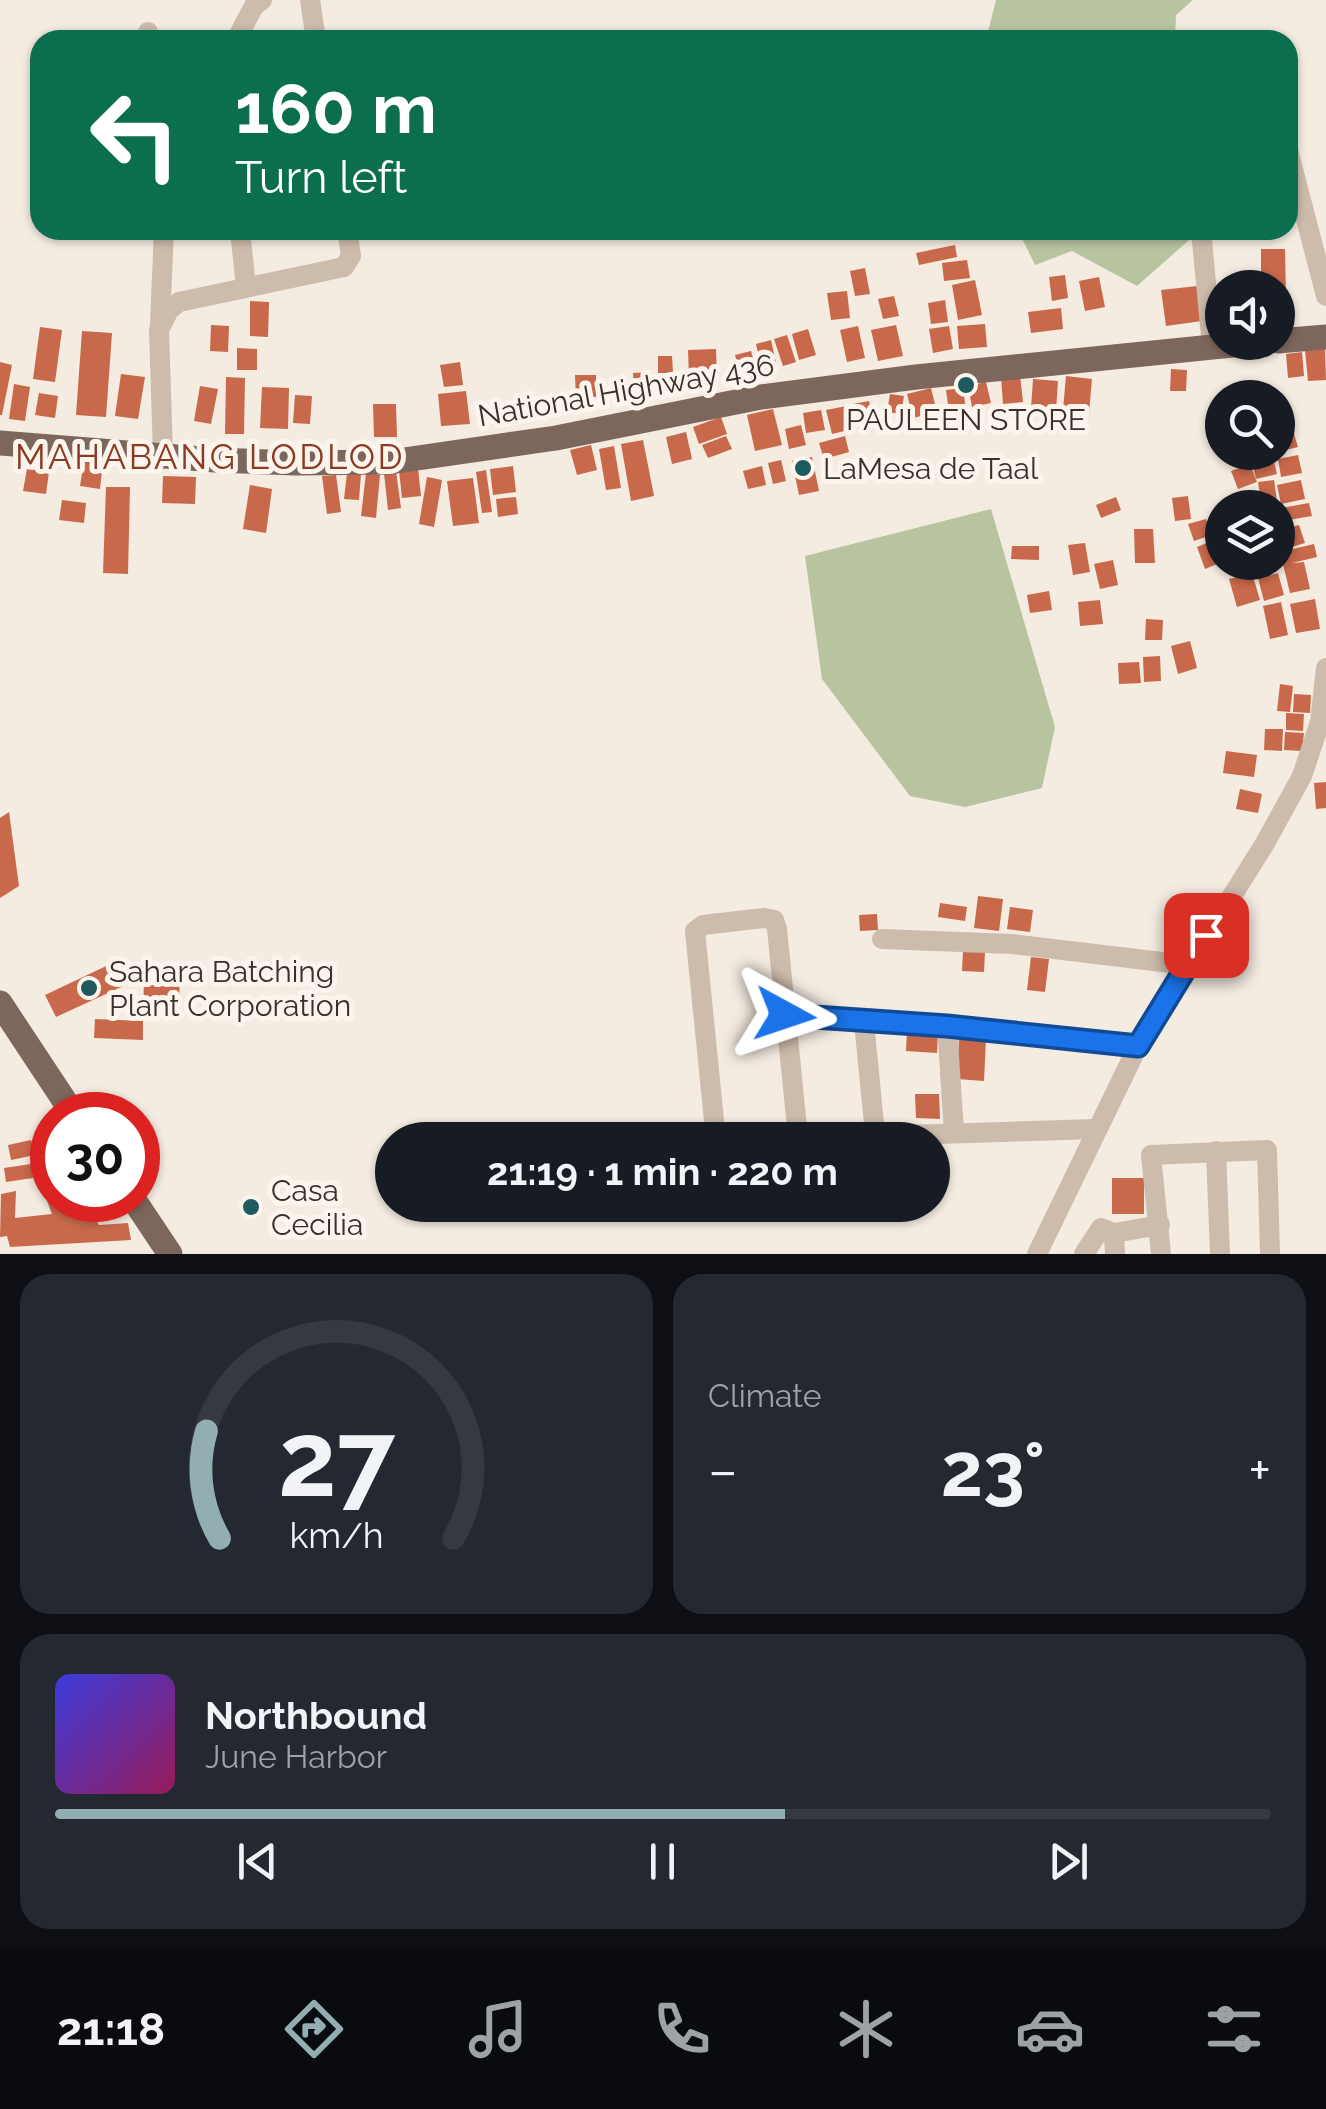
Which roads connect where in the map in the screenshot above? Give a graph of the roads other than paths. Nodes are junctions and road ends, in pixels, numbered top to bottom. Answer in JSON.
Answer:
{"nodes":[{"id":1,"x":262,"y":0,"type":"edge"},
{"id":2,"x":310,"y":0,"type":"edge"},
{"id":3,"x":241,"y":30,"type":"edge"},
{"id":4,"x":314,"y":30,"type":"edge"},
{"id":5,"x":1298,"y":188,"type":"edge"},
{"id":6,"x":164,"y":240,"type":"edge"},
{"id":7,"x":241,"y":240,"type":"edge"},
{"id":8,"x":349,"y":240,"type":"edge"},
{"id":9,"x":1201,"y":240,"type":"edge"},
{"id":10,"x":1205,"y":279,"type":"edge"},
{"id":11,"x":246,"y":287,"type":"junction"},
{"id":12,"x":1326,"y":296,"type":"edge"},
{"id":13,"x":160,"y":330,"type":"junction"},
{"id":14,"x":1326,"y":337,"type":"edge"},
{"id":15,"x":1295,"y":340,"type":"edge"},
{"id":16,"x":1205,"y":348,"type":"edge"},
{"id":17,"x":0,"y":443,"type":"edge"},
{"id":18,"x":163,"y":455,"type":"junction"},
{"id":19,"x":1326,"y":668,"type":"edge"},
{"id":20,"x":1326,"y":773,"type":"edge"},
{"id":21,"x":1302,"y":776,"type":"junction"},
{"id":22,"x":882,"y":940,"type":"dead end"},
{"id":23,"x":1187,"y":966,"type":"junction"},
{"id":24,"x":0,"y":1003,"type":"edge"},
{"id":25,"x":785,"y":1015,"type":"junction"},
{"id":26,"x":864,"y":1022,"type":"junction"},
{"id":27,"x":947,"y":1026,"type":"junction"},
{"id":28,"x":1138,"y":1046,"type":"junction"},
{"id":29,"x":59,"y":1092,"type":"edge"},
{"id":30,"x":714,"y":1122,"type":"edge"},
{"id":31,"x":796,"y":1122,"type":"edge"},
{"id":32,"x":874,"y":1122,"type":"edge"},
{"id":33,"x":1096,"y":1129,"type":"junction"},
{"id":34,"x":950,"y":1132,"type":"edge"},
{"id":35,"x":954,"y":1132,"type":"junction"},
{"id":36,"x":1216,"y":1151,"type":"junction"},
{"id":37,"x":149,"y":1222,"type":"edge"},
{"id":38,"x":1160,"y":1224,"type":"junction"},
{"id":39,"x":1115,"y":1243,"type":"edge"},
{"id":40,"x":170,"y":1254,"type":"edge"},
{"id":41,"x":1036,"y":1254,"type":"edge"},
{"id":42,"x":1084,"y":1254,"type":"edge"},
{"id":43,"x":1162,"y":1254,"type":"edge"},
{"id":44,"x":1220,"y":1254,"type":"edge"},
{"id":45,"x":1270,"y":1254,"type":"edge"}],
"edges":[{"from":1,"to":3,"type":"street"},
{"from":2,"to":4,"type":"street"},
{"from":5,"to":12,"type":"street"},
{"from":6,"to":13,"type":"street"},
{"from":7,"to":11,"type":"street"},
{"from":8,"to":11,"type":"street"},
{"from":9,"to":10,"type":"street"},
{"from":11,"to":13,"type":"street"},
{"from":13,"to":18,"type":"street"},
{"from":14,"to":15,"type":"main road"},
{"from":16,"to":18,"type":"main road","name":"National Highway 436"},
{"from":17,"to":18,"type":"main road","name":"National Highway 436"},
{"from":19,"to":21,"type":"street"},
{"from":20,"to":21,"type":"street"},
{"from":21,"to":23,"type":"street"},
{"from":22,"to":23,"type":"street"},
{"from":23,"to":28,"type":"street"},
{"from":24,"to":29,"type":"main road"},
{"from":25,"to":26,"type":"street"},
{"from":25,"to":30,"type":"street"},
{"from":25,"to":31,"type":"street"},
{"from":26,"to":27,"type":"street"},
{"from":26,"to":32,"type":"street"},
{"from":27,"to":28,"type":"street"},
{"from":27,"to":35,"type":"street"},
{"from":28,"to":33,"type":"street"},
{"from":33,"to":35,"type":"street"},
{"from":33,"to":41,"type":"street"},
{"from":34,"to":35,"type":"street"},
{"from":36,"to":38,"type":"street"},
{"from":36,"to":44,"type":"street"},
{"from":36,"to":45,"type":"street"},
{"from":37,"to":40,"type":"main road"},
{"from":38,"to":39,"type":"street"},
{"from":38,"to":43,"type":"street"},
{"from":39,"to":42,"type":"street"}]}
